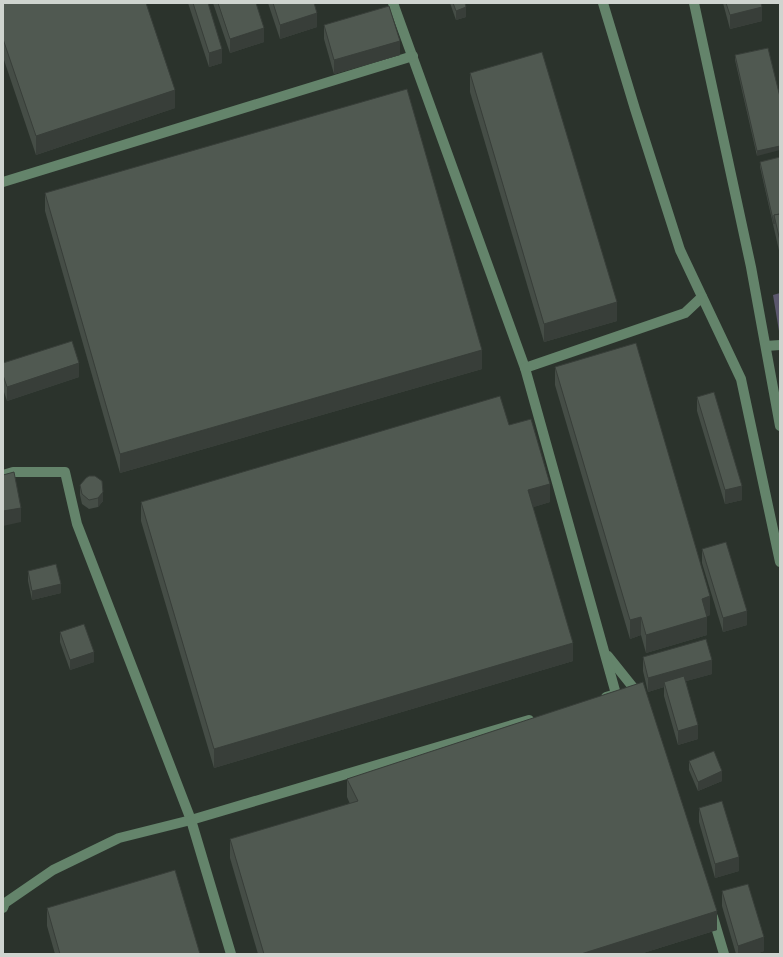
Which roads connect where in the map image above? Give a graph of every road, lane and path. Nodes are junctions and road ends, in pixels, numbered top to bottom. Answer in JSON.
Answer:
{"nodes":[{"id":1,"x":393,"y":3,"type":"edge"},
{"id":2,"x":604,"y":3,"type":"edge"},
{"id":3,"x":694,"y":3,"type":"edge"},
{"id":4,"x":413,"y":56,"type":"junction"},
{"id":5,"x":3,"y":182,"type":"edge"},
{"id":6,"x":702,"y":297,"type":"junction"},
{"id":7,"x":780,"y":345,"type":"edge"},
{"id":8,"x":766,"y":346,"type":"junction"},
{"id":9,"x":525,"y":368,"type":"junction"},
{"id":10,"x":780,"y":426,"type":"edge"},
{"id":11,"x":3,"y":475,"type":"edge"},
{"id":12,"x":780,"y":562,"type":"edge"},
{"id":13,"x":604,"y":651,"type":"junction"},
{"id":14,"x":593,"y":701,"type":"edge"},
{"id":15,"x":647,"y":705,"type":"edge"},
{"id":16,"x":540,"y":716,"type":"edge"},
{"id":17,"x":191,"y":820,"type":"junction"},
{"id":18,"x":710,"y":907,"type":"edge"},
{"id":19,"x":3,"y":908,"type":"edge"},
{"id":20,"x":231,"y":954,"type":"edge"},
{"id":21,"x":724,"y":954,"type":"edge"}],
"edges":[{"from":1,"to":4,"type":"street"},
{"from":2,"to":6,"type":"street"},
{"from":3,"to":8,"type":"street"},
{"from":4,"to":5,"type":"street"},
{"from":4,"to":9,"type":"street"},
{"from":6,"to":9,"type":"street"},
{"from":6,"to":12,"type":"street"},
{"from":7,"to":8,"type":"street"},
{"from":8,"to":10,"type":"street"},
{"from":9,"to":13,"type":"street"},
{"from":11,"to":17,"type":"street"},
{"from":13,"to":14,"type":"street"},
{"from":13,"to":15,"type":"street"},
{"from":16,"to":17,"type":"street"},
{"from":17,"to":19,"type":"street"},
{"from":17,"to":20,"type":"street"},
{"from":18,"to":21,"type":"street"}]}
